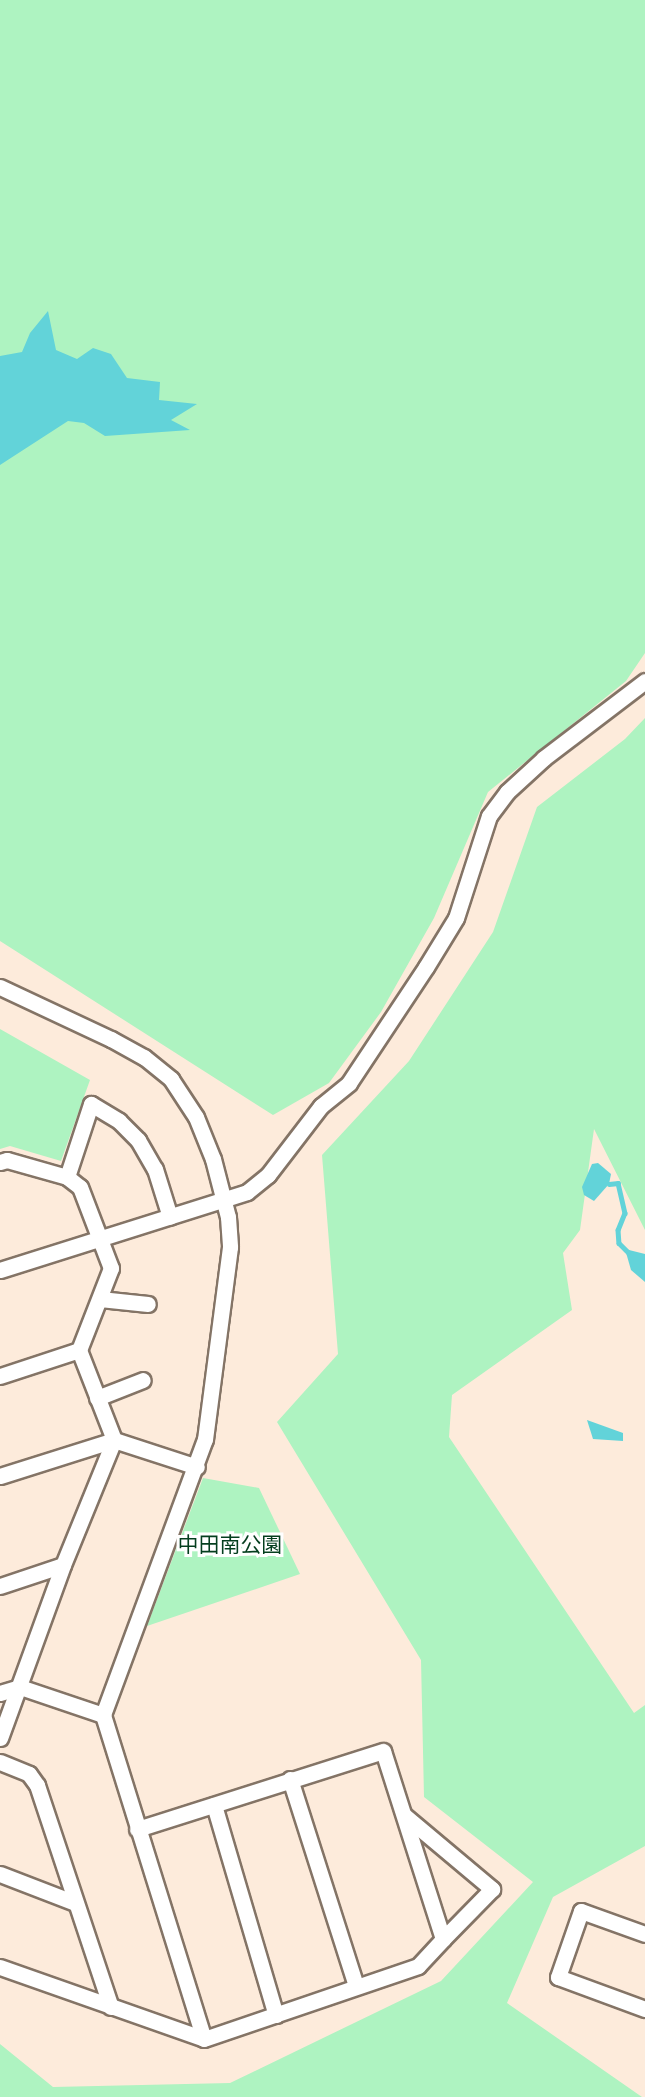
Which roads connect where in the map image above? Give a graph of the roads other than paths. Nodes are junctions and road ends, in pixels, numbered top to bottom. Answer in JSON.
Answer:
{"nodes":[{"id":1,"x":645,"y":681,"type":"edge"},
{"id":2,"x":0,"y":987,"type":"edge"},
{"id":3,"x":0,"y":1162,"type":"edge"},
{"id":4,"x":67,"y":1177,"type":"junction"},
{"id":5,"x":225,"y":1200,"type":"junction"},
{"id":6,"x":170,"y":1217,"type":"junction"},
{"id":7,"x":99,"y":1238,"type":"junction"},
{"id":8,"x":0,"y":1270,"type":"edge"},
{"id":9,"x":100,"y":1299,"type":"junction"},
{"id":10,"x":148,"y":1304,"type":"dead end"},
{"id":11,"x":79,"y":1350,"type":"junction"},
{"id":12,"x":0,"y":1376,"type":"edge"},
{"id":13,"x":143,"y":1380,"type":"dead end"},
{"id":14,"x":97,"y":1398,"type":"junction"},
{"id":15,"x":114,"y":1440,"type":"junction"},
{"id":16,"x":198,"y":1467,"type":"junction"},
{"id":17,"x":0,"y":1476,"type":"edge"},
{"id":18,"x":63,"y":1565,"type":"junction"},
{"id":19,"x":0,"y":1586,"type":"edge"},
{"id":20,"x":20,"y":1687,"type":"junction"},
{"id":21,"x":0,"y":1693,"type":"edge"},
{"id":22,"x":103,"y":1715,"type":"junction"},
{"id":23,"x":0,"y":1738,"type":"edge"},
{"id":24,"x":0,"y":1762,"type":"edge"},
{"id":25,"x":290,"y":1779,"type":"junction"},
{"id":26,"x":214,"y":1805,"type":"junction"},
{"id":27,"x":405,"y":1816,"type":"junction"},
{"id":28,"x":137,"y":1829,"type":"junction"},
{"id":29,"x":0,"y":1874,"type":"edge"},
{"id":30,"x":75,"y":1903,"type":"junction"},
{"id":31,"x":645,"y":1934,"type":"edge"},
{"id":32,"x":443,"y":1940,"type":"junction"},
{"id":33,"x":0,"y":1967,"type":"edge"},
{"id":34,"x":356,"y":1986,"type":"junction"},
{"id":35,"x":111,"y":2007,"type":"junction"},
{"id":36,"x":645,"y":2009,"type":"edge"},
{"id":37,"x":276,"y":2015,"type":"junction"},
{"id":38,"x":204,"y":2039,"type":"junction"}],
"edges":[{"from":1,"to":5,"type":"street"},
{"from":2,"to":5,"type":"street"},
{"from":3,"to":4,"type":"street"},
{"from":4,"to":6,"type":"street"},
{"from":4,"to":7,"type":"street"},
{"from":5,"to":6,"type":"street"},
{"from":5,"to":16,"type":"street"},
{"from":6,"to":7,"type":"street"},
{"from":7,"to":8,"type":"street"},
{"from":7,"to":9,"type":"street"},
{"from":9,"to":10,"type":"street"},
{"from":9,"to":11,"type":"street"},
{"from":11,"to":12,"type":"street"},
{"from":11,"to":14,"type":"street"},
{"from":13,"to":14,"type":"street"},
{"from":14,"to":15,"type":"street"},
{"from":15,"to":16,"type":"street"},
{"from":15,"to":17,"type":"street"},
{"from":15,"to":18,"type":"street"},
{"from":16,"to":22,"type":"street"},
{"from":18,"to":19,"type":"street"},
{"from":18,"to":20,"type":"street"},
{"from":20,"to":21,"type":"street"},
{"from":20,"to":22,"type":"street"},
{"from":20,"to":23,"type":"street"},
{"from":22,"to":28,"type":"street"},
{"from":24,"to":30,"type":"street"},
{"from":25,"to":26,"type":"street"},
{"from":25,"to":27,"type":"street"},
{"from":25,"to":34,"type":"street"},
{"from":26,"to":28,"type":"street"},
{"from":26,"to":37,"type":"street"},
{"from":27,"to":32,"type":"street"},
{"from":27,"to":32,"type":"street"},
{"from":28,"to":38,"type":"street"},
{"from":29,"to":30,"type":"street"},
{"from":30,"to":35,"type":"street"},
{"from":31,"to":36,"type":"street"},
{"from":32,"to":34,"type":"street"},
{"from":33,"to":35,"type":"street"},
{"from":34,"to":37,"type":"street"},
{"from":35,"to":38,"type":"street"},
{"from":37,"to":38,"type":"street"}]}
